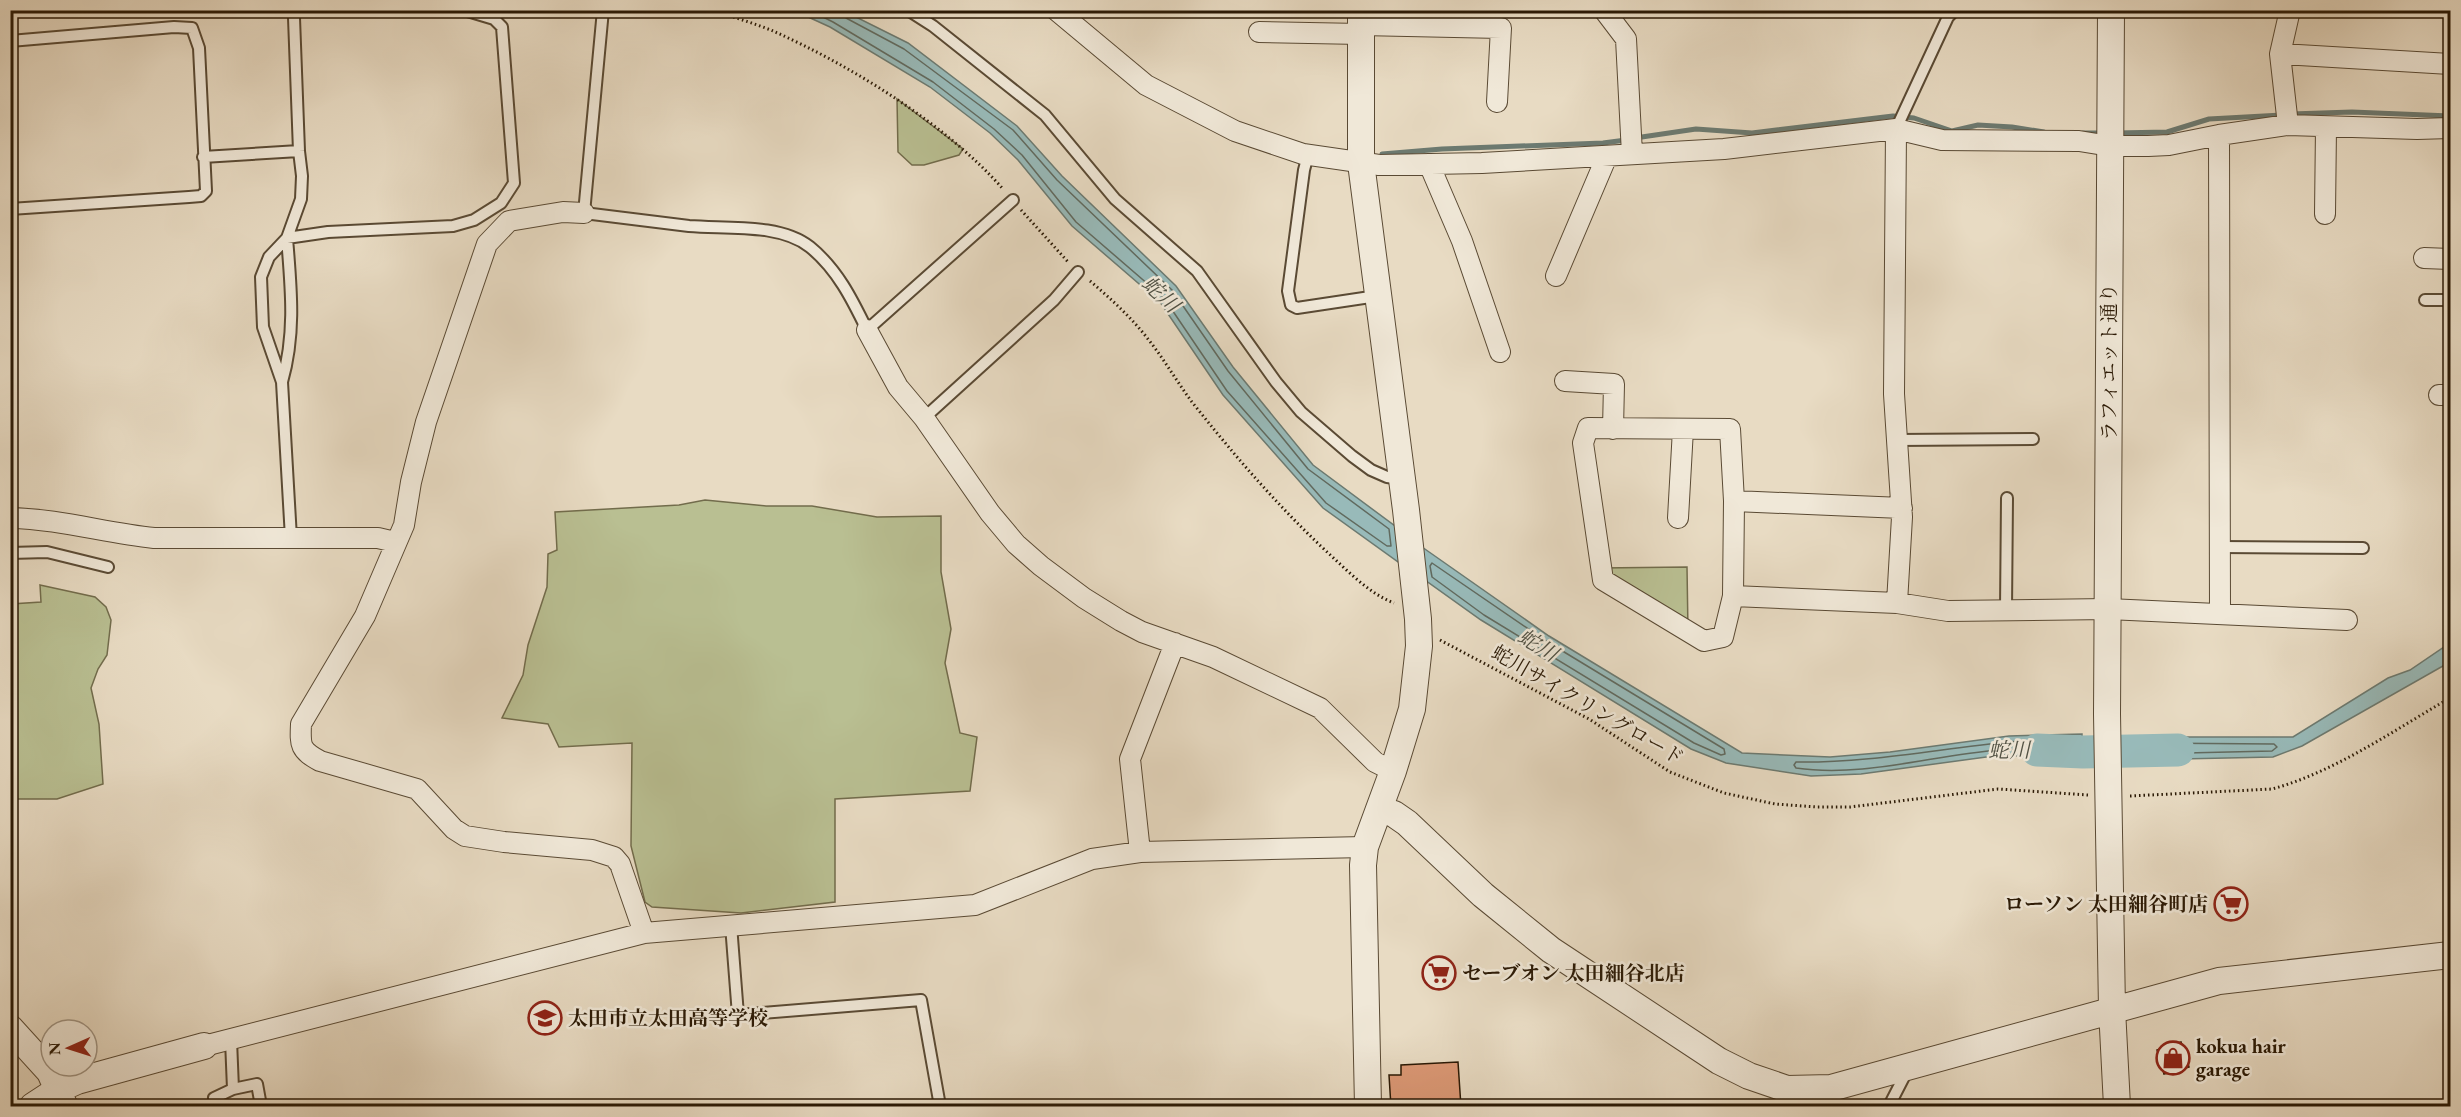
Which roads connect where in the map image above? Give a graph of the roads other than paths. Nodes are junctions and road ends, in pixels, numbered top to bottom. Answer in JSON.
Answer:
{"nodes":[{"id":1,"x":296,"y":10,"type":"edge"},
{"id":2,"x":464,"y":10,"type":"edge"},
{"id":3,"x":603,"y":10,"type":"edge"},
{"id":4,"x":908,"y":10,"type":"edge"},
{"id":5,"x":1056,"y":10,"type":"edge"},
{"id":6,"x":1604,"y":10,"type":"edge"},
{"id":7,"x":1955,"y":10,"type":"edge"},
{"id":8,"x":2111,"y":10,"type":"edge"},
{"id":9,"x":2290,"y":10,"type":"edge"},
{"id":10,"x":1361,"y":23,"type":"edge"},
{"id":11,"x":1259,"y":32,"type":"dead end"},
{"id":12,"x":10,"y":41,"type":"edge"},
{"id":13,"x":2280,"y":54,"type":"junction"},
{"id":14,"x":2451,"y":64,"type":"edge"},
{"id":15,"x":1497,"y":102,"type":"dead end"},
{"id":16,"x":2288,"y":125,"type":"junction"},
{"id":17,"x":2326,"y":127,"type":"junction"},
{"id":18,"x":2451,"y":128,"type":"edge"},
{"id":19,"x":1896,"y":129,"type":"junction"},
{"id":20,"x":2219,"y":135,"type":"junction"},
{"id":21,"x":2110,"y":146,"type":"junction"},
{"id":22,"x":299,"y":151,"type":"junction"},
{"id":23,"x":1308,"y":154,"type":"junction"},
{"id":24,"x":1632,"y":154,"type":"junction"},
{"id":25,"x":1607,"y":156,"type":"junction"},
{"id":26,"x":203,"y":157,"type":"junction"},
{"id":27,"x":1361,"y":163,"type":"junction"},
{"id":28,"x":1429,"y":164,"type":"junction"},
{"id":29,"x":1012,"y":200,"type":"dead end"},
{"id":30,"x":10,"y":209,"type":"edge"},
{"id":31,"x":584,"y":213,"type":"junction"},
{"id":32,"x":2325,"y":214,"type":"dead end"},
{"id":33,"x":287,"y":238,"type":"junction"},
{"id":34,"x":2424,"y":258,"type":"dead end"},
{"id":35,"x":2451,"y":259,"type":"edge"},
{"id":36,"x":1078,"y":272,"type":"dead end"},
{"id":37,"x":1556,"y":276,"type":"dead end"},
{"id":38,"x":1377,"y":296,"type":"junction"},
{"id":39,"x":2425,"y":300,"type":"dead end"},
{"id":40,"x":2451,"y":300,"type":"edge"},
{"id":41,"x":867,"y":330,"type":"junction"},
{"id":42,"x":1500,"y":352,"type":"dead end"},
{"id":43,"x":1565,"y":381,"type":"dead end"},
{"id":44,"x":282,"y":382,"type":"junction"},
{"id":45,"x":924,"y":418,"type":"junction"},
{"id":46,"x":1613,"y":429,"type":"junction"},
{"id":47,"x":1683,"y":429,"type":"junction"},
{"id":48,"x":2033,"y":439,"type":"dead end"},
{"id":49,"x":1896,"y":440,"type":"junction"},
{"id":50,"x":1402,"y":479,"type":"junction"},
{"id":51,"x":2007,"y":498,"type":"dead end"},
{"id":52,"x":1734,"y":501,"type":"junction"},
{"id":53,"x":1902,"y":508,"type":"junction"},
{"id":54,"x":10,"y":518,"type":"edge"},
{"id":55,"x":1678,"y":518,"type":"dead end"},
{"id":56,"x":291,"y":538,"type":"junction"},
{"id":57,"x":395,"y":542,"type":"junction"},
{"id":58,"x":2220,"y":547,"type":"junction"},
{"id":59,"x":2363,"y":548,"type":"dead end"},
{"id":60,"x":10,"y":553,"type":"edge"},
{"id":61,"x":108,"y":567,"type":"dead end"},
{"id":62,"x":1733,"y":596,"type":"junction"},
{"id":63,"x":1897,"y":603,"type":"junction"},
{"id":64,"x":2108,"y":609,"type":"junction"},
{"id":65,"x":2006,"y":610,"type":"junction"},
{"id":66,"x":2220,"y":614,"type":"junction"},
{"id":67,"x":2347,"y":620,"type":"dead end"},
{"id":68,"x":1175,"y":643,"type":"junction"},
{"id":69,"x":1393,"y":771,"type":"junction"},
{"id":70,"x":1379,"y":809,"type":"junction"},
{"id":71,"x":1365,"y":847,"type":"junction"},
{"id":72,"x":1140,"y":852,"type":"junction"},
{"id":73,"x":731,"y":925,"type":"junction"},
{"id":74,"x":644,"y":933,"type":"junction"},
{"id":75,"x":2451,"y":955,"type":"edge"},
{"id":76,"x":2112,"y":1009,"type":"junction"},
{"id":77,"x":10,"y":1028,"type":"edge"},
{"id":78,"x":231,"y":1040,"type":"junction"},
{"id":79,"x":204,"y":1047,"type":"joint"},
{"id":80,"x":1909,"y":1067,"type":"junction"},
{"id":81,"x":233,"y":1089,"type":"junction"},
{"id":82,"x":62,"y":1098,"type":"edge"},
{"id":83,"x":33,"y":1107,"type":"edge"},
{"id":84,"x":216,"y":1107,"type":"edge"},
{"id":85,"x":261,"y":1107,"type":"edge"},
{"id":86,"x":940,"y":1107,"type":"edge"},
{"id":87,"x":1368,"y":1107,"type":"edge"},
{"id":88,"x":1889,"y":1107,"type":"edge"},
{"id":89,"x":2117,"y":1107,"type":"edge"}],
"edges":[{"from":1,"to":22,"type":"lane"},
{"from":2,"to":33,"type":"lane"},
{"from":3,"to":31,"type":"lane"},
{"from":4,"to":50,"type":"lane"},
{"from":5,"to":23,"type":"street"},
{"from":6,"to":24,"type":"street"},
{"from":7,"to":19,"type":"lane"},
{"from":8,"to":21,"type":"street","name":"ラフィエット通り"},
{"from":9,"to":13,"type":"street"},
{"from":10,"to":11,"type":"street"},
{"from":10,"to":15,"type":"street"},
{"from":10,"to":27,"type":"street"},
{"from":12,"to":26,"type":"lane"},
{"from":13,"to":14,"type":"street"},
{"from":13,"to":16,"type":"street"},
{"from":16,"to":17,"type":"street"},
{"from":16,"to":20,"type":"street"},
{"from":17,"to":18,"type":"street"},
{"from":17,"to":32,"type":"street"},
{"from":19,"to":21,"type":"street"},
{"from":19,"to":24,"type":"street"},
{"from":19,"to":49,"type":"street"},
{"from":20,"to":21,"type":"street"},
{"from":20,"to":58,"type":"street"},
{"from":21,"to":64,"type":"street","name":"ラフィエット通り"},
{"from":22,"to":26,"type":"lane"},
{"from":22,"to":33,"type":"lane"},
{"from":23,"to":27,"type":"street"},
{"from":23,"to":38,"type":"lane"},
{"from":24,"to":25,"type":"street"},
{"from":25,"to":28,"type":"street"},
{"from":25,"to":37,"type":"street"},
{"from":26,"to":30,"type":"lane"},
{"from":27,"to":28,"type":"street"},
{"from":27,"to":38,"type":"street"},
{"from":28,"to":42,"type":"street"},
{"from":29,"to":41,"type":"lane"},
{"from":31,"to":41,"type":"lane"},
{"from":31,"to":57,"type":"street"},
{"from":33,"to":44,"type":"lane"},
{"from":33,"to":44,"type":"lane"},
{"from":34,"to":35,"type":"street"},
{"from":36,"to":45,"type":"lane"},
{"from":38,"to":50,"type":"street"},
{"from":39,"to":40,"type":"lane"},
{"from":41,"to":45,"type":"street"},
{"from":43,"to":46,"type":"street"},
{"from":44,"to":56,"type":"lane"},
{"from":45,"to":68,"type":"street"},
{"from":46,"to":47,"type":"street"},
{"from":46,"to":62,"type":"street"},
{"from":47,"to":52,"type":"street"},
{"from":47,"to":55,"type":"street"},
{"from":48,"to":49,"type":"lane"},
{"from":49,"to":53,"type":"street"},
{"from":50,"to":69,"type":"street"},
{"from":51,"to":65,"type":"lane"},
{"from":52,"to":53,"type":"street"},
{"from":52,"to":62,"type":"street"},
{"from":53,"to":63,"type":"street"},
{"from":54,"to":56,"type":"street"},
{"from":56,"to":57,"type":"street"},
{"from":57,"to":74,"type":"street"},
{"from":58,"to":59,"type":"lane"},
{"from":58,"to":66,"type":"street"},
{"from":60,"to":61,"type":"lane"},
{"from":62,"to":63,"type":"street"},
{"from":63,"to":65,"type":"street"},
{"from":64,"to":65,"type":"street"},
{"from":64,"to":66,"type":"street"},
{"from":64,"to":76,"type":"street","name":"ラフィエット通り"},
{"from":66,"to":67,"type":"street"},
{"from":68,"to":69,"type":"street"},
{"from":68,"to":72,"type":"street"},
{"from":69,"to":70,"type":"street"},
{"from":70,"to":71,"type":"street"},
{"from":70,"to":80,"type":"street"},
{"from":71,"to":72,"type":"street"},
{"from":71,"to":87,"type":"street"},
{"from":72,"to":73,"type":"street"},
{"from":73,"to":74,"type":"street"},
{"from":73,"to":86,"type":"lane"},
{"from":74,"to":78,"type":"street"},
{"from":75,"to":76,"type":"street"},
{"from":76,"to":80,"type":"street"},
{"from":76,"to":89,"type":"street"},
{"from":77,"to":82,"type":"street"},
{"from":78,"to":79,"type":"street"},
{"from":78,"to":81,"type":"lane"},
{"from":79,"to":82,"type":"street"},
{"from":80,"to":88,"type":"lane"},
{"from":81,"to":84,"type":"lane"},
{"from":81,"to":85,"type":"lane"},
{"from":82,"to":83,"type":"street"}]}
